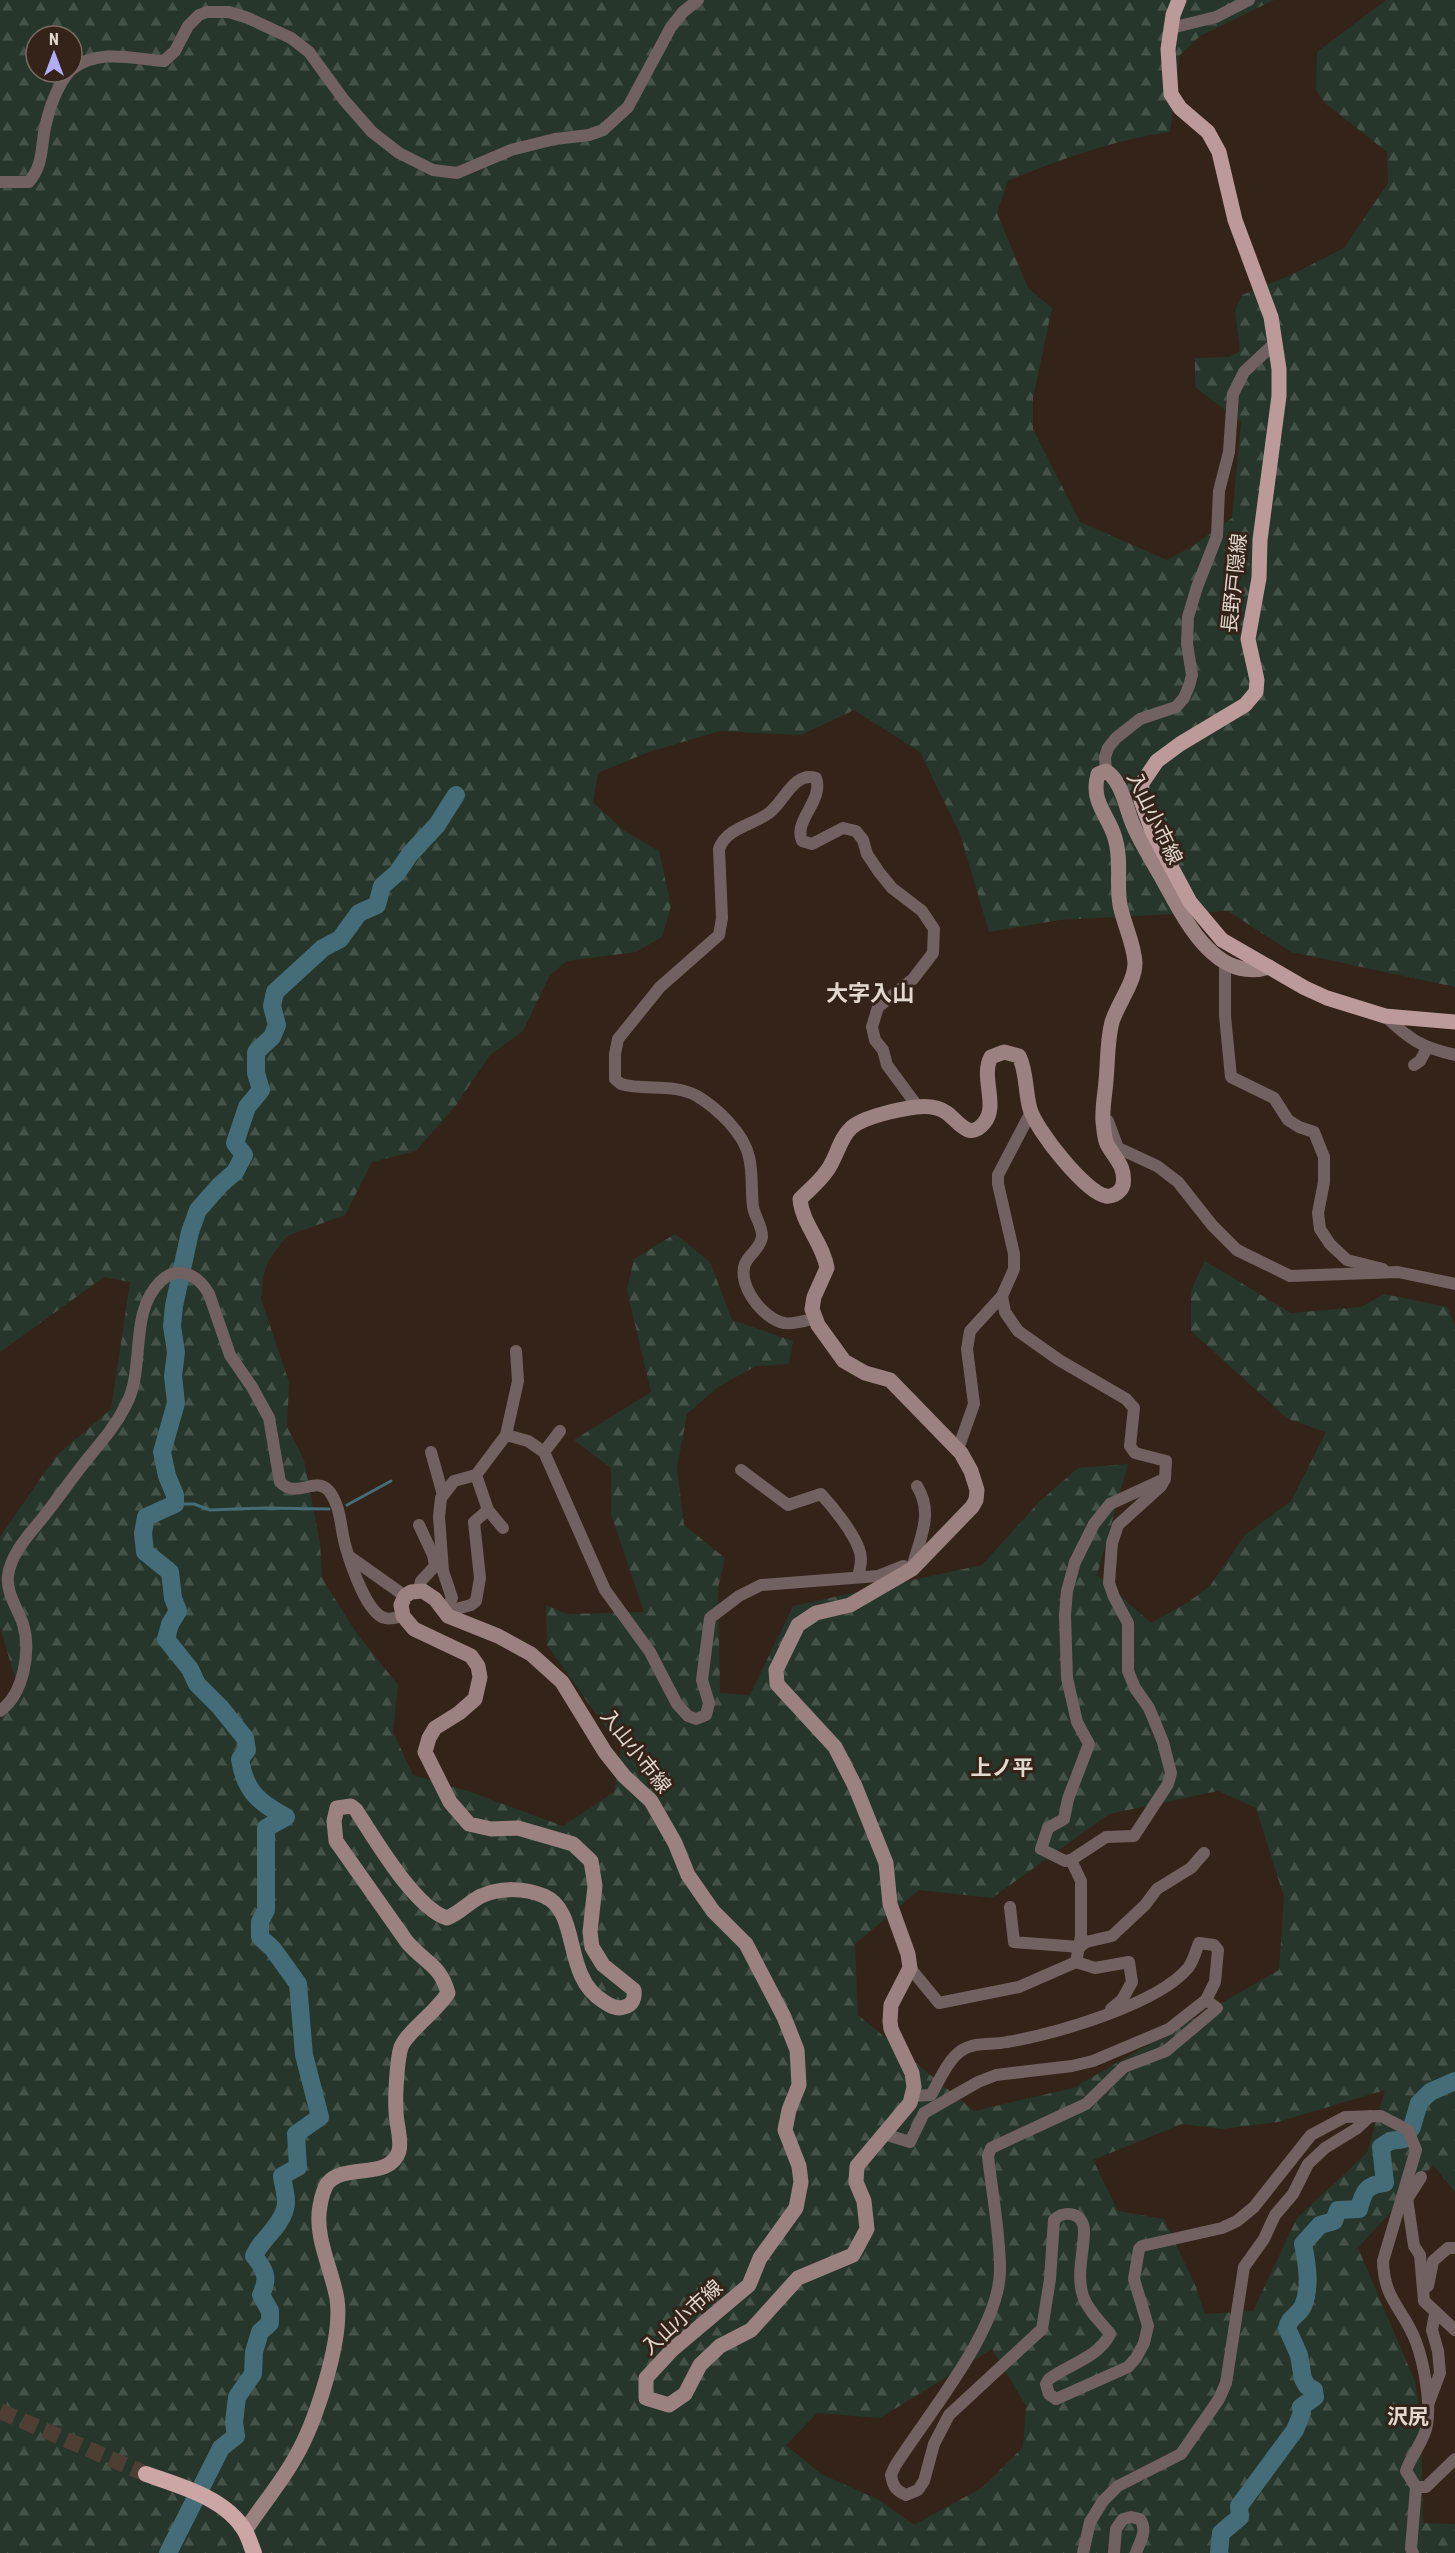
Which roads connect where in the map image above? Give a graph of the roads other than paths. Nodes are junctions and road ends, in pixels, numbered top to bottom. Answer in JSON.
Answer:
{"nodes":[{"id":1,"x":698,"y":0,"type":"edge"},
{"id":2,"x":1179,"y":0,"type":"edge"},
{"id":3,"x":1249,"y":0,"type":"edge"},
{"id":4,"x":1171,"y":28,"type":"junction"},
{"id":5,"x":84,"y":60,"type":"edge"},
{"id":6,"x":59,"y":84,"type":"edge"},
{"id":7,"x":0,"y":182,"type":"edge"},
{"id":8,"x":1275,"y":343,"type":"junction"},
{"id":9,"x":1106,"y":771,"type":"junction"},
{"id":10,"x":1225,"y":960,"type":"junction"},
{"id":11,"x":1269,"y":967,"type":"junction"},
{"id":12,"x":1385,"y":1016,"type":"junction"},
{"id":13,"x":1455,"y":1022,"type":"edge"},
{"id":14,"x":1427,"y":1048,"type":"junction"},
{"id":15,"x":1455,"y":1055,"type":"edge"},
{"id":16,"x":1414,"y":1065,"type":"dead end"},
{"id":17,"x":918,"y":1107,"type":"junction"},
{"id":18,"x":1031,"y":1112,"type":"junction"},
{"id":19,"x":1103,"y":1120,"type":"junction"},
{"id":20,"x":1398,"y":1272,"type":"junction"},
{"id":21,"x":1455,"y":1284,"type":"edge"},
{"id":22,"x":1002,"y":1296,"type":"junction"},
{"id":23,"x":816,"y":1318,"type":"junction"},
{"id":24,"x":516,"y":1352,"type":"dead end"},
{"id":25,"x":560,"y":1431,"type":"dead end"},
{"id":26,"x":506,"y":1435,"type":"junction"},
{"id":27,"x":958,"y":1449,"type":"junction"},
{"id":28,"x":430,"y":1452,"type":"dead end"},
{"id":29,"x":544,"y":1452,"type":"junction"},
{"id":30,"x":741,"y":1470,"type":"dead end"},
{"id":31,"x":476,"y":1475,"type":"junction"},
{"id":32,"x":1165,"y":1479,"type":"junction"},
{"id":33,"x":917,"y":1486,"type":"dead end"},
{"id":34,"x":443,"y":1495,"type":"junction"},
{"id":35,"x":488,"y":1510,"type":"junction"},
{"id":36,"x":419,"y":1525,"type":"dead end"},
{"id":37,"x":503,"y":1528,"type":"dead end"},
{"id":38,"x":349,"y":1556,"type":"junction"},
{"id":39,"x":912,"y":1569,"type":"junction"},
{"id":40,"x":858,"y":1577,"type":"junction"},
{"id":41,"x":412,"y":1594,"type":"junction"},
{"id":42,"x":445,"y":1612,"type":"junction"},
{"id":43,"x":403,"y":1616,"type":"junction"},
{"id":44,"x":0,"y":1711,"type":"edge"},
{"id":45,"x":1204,"y":1853,"type":"dead end"},
{"id":46,"x":1071,"y":1860,"type":"junction"},
{"id":47,"x":1010,"y":1907,"type":"dead end"},
{"id":48,"x":1080,"y":1947,"type":"junction"},
{"id":49,"x":1076,"y":1962,"type":"junction"},
{"id":50,"x":910,"y":1968,"type":"junction"},
{"id":51,"x":1206,"y":2000,"type":"junction"},
{"id":52,"x":1110,"y":2012,"type":"junction"},
{"id":53,"x":912,"y":2096,"type":"junction"},
{"id":54,"x":1370,"y":2116,"type":"junction"},
{"id":55,"x":884,"y":2134,"type":"junction"},
{"id":56,"x":1421,"y":2177,"type":"dead end"},
{"id":57,"x":1407,"y":2198,"type":"junction"},
{"id":58,"x":1398,"y":2212,"type":"junction"},
{"id":59,"x":1455,"y":2248,"type":"edge"},
{"id":60,"x":1423,"y":2292,"type":"junction"},
{"id":61,"x":1435,"y":2314,"type":"junction"},
{"id":62,"x":1455,"y":2330,"type":"edge"},
{"id":63,"x":1427,"y":2406,"type":"junction"},
{"id":64,"x":1455,"y":2459,"type":"edge"},
{"id":65,"x":146,"y":2474,"type":"tunnel mouth"},
{"id":66,"x":1416,"y":2487,"type":"junction"},
{"id":67,"x":244,"y":2531,"type":"junction"},
{"id":68,"x":254,"y":2553,"type":"edge"},
{"id":69,"x":1083,"y":2553,"type":"edge"},
{"id":70,"x":1114,"y":2553,"type":"edge"},
{"id":71,"x":1136,"y":2553,"type":"edge"},
{"id":72,"x":1413,"y":2553,"type":"edge"}],
"edges":[{"from":1,"to":5,"type":"street"},
{"from":2,"to":4,"type":"main road","name":"長野戸隠線"},
{"from":3,"to":4,"type":"street"},
{"from":4,"to":8,"type":"main road","name":"長野戸隠線"},
{"from":6,"to":7,"type":"street"},
{"from":8,"to":9,"type":"street"},
{"from":8,"to":11,"type":"main road","name":"長野戸隠線"},
{"from":9,"to":10,"type":"main road","name":"入山小市線"},
{"from":9,"to":19,"type":"main road","name":"入山小市線"},
{"from":10,"to":11,"type":"main road","name":"入山小市線"},
{"from":10,"to":20,"type":"street"},
{"from":11,"to":12,"type":"main road","name":"長野戸隠線"},
{"from":12,"to":13,"type":"main road","name":"長野戸隠線"},
{"from":12,"to":14,"type":"street"},
{"from":14,"to":15,"type":"street"},
{"from":14,"to":16,"type":"street"},
{"from":17,"to":18,"type":"main road","name":"入山小市線"},
{"from":17,"to":23,"type":"main road","name":"入山小市線"},
{"from":17,"to":23,"type":"street"},
{"from":18,"to":19,"type":"main road","name":"入山小市線"},
{"from":18,"to":22,"type":"street"},
{"from":19,"to":20,"type":"street"},
{"from":20,"to":21,"type":"street"},
{"from":22,"to":27,"type":"street"},
{"from":22,"to":32,"type":"street"},
{"from":23,"to":27,"type":"main road"},
{"from":24,"to":26,"type":"street"},
{"from":25,"to":29,"type":"street"},
{"from":26,"to":29,"type":"street"},
{"from":26,"to":31,"type":"street"},
{"from":27,"to":39,"type":"main road"},
{"from":28,"to":34,"type":"street"},
{"from":29,"to":40,"type":"street"},
{"from":30,"to":40,"type":"street"},
{"from":31,"to":34,"type":"street"},
{"from":31,"to":35,"type":"street"},
{"from":32,"to":46,"type":"street"},
{"from":32,"to":46,"type":"street"},
{"from":33,"to":39,"type":"street"},
{"from":34,"to":42,"type":"street"},
{"from":35,"to":37,"type":"street"},
{"from":35,"to":42,"type":"street"},
{"from":36,"to":41,"type":"street"},
{"from":38,"to":41,"type":"street"},
{"from":38,"to":43,"type":"street"},
{"from":38,"to":44,"type":"street"},
{"from":39,"to":40,"type":"street"},
{"from":39,"to":50,"type":"main road"},
{"from":41,"to":42,"type":"main road","name":"入山小市線"},
{"from":41,"to":43,"type":"main road"},
{"from":42,"to":55,"type":"main road","name":"入山小市線"},
{"from":43,"to":67,"type":"main road"},
{"from":45,"to":48,"type":"street"},
{"from":46,"to":48,"type":"street"},
{"from":47,"to":48,"type":"street"},
{"from":48,"to":49,"type":"street"},
{"from":49,"to":50,"type":"street"},
{"from":49,"to":52,"type":"street"},
{"from":50,"to":53,"type":"main road"},
{"from":51,"to":52,"type":"street"},
{"from":51,"to":54,"type":"street"},
{"from":51,"to":55,"type":"street"},
{"from":52,"to":53,"type":"street"},
{"from":53,"to":55,"type":"main road","name":"入山小市線"},
{"from":54,"to":58,"type":"street"},
{"from":54,"to":69,"type":"street"},
{"from":56,"to":57,"type":"street"},
{"from":57,"to":58,"type":"street"},
{"from":57,"to":60,"type":"street"},
{"from":58,"to":63,"type":"street"},
{"from":59,"to":60,"type":"street"},
{"from":60,"to":61,"type":"street"},
{"from":61,"to":62,"type":"street"},
{"from":61,"to":63,"type":"street"},
{"from":63,"to":66,"type":"street"},
{"from":64,"to":66,"type":"street"},
{"from":65,"to":67,"type":"highway"},
{"from":66,"to":72,"type":"street"},
{"from":67,"to":68,"type":"highway"},
{"from":70,"to":71,"type":"street"}]}
